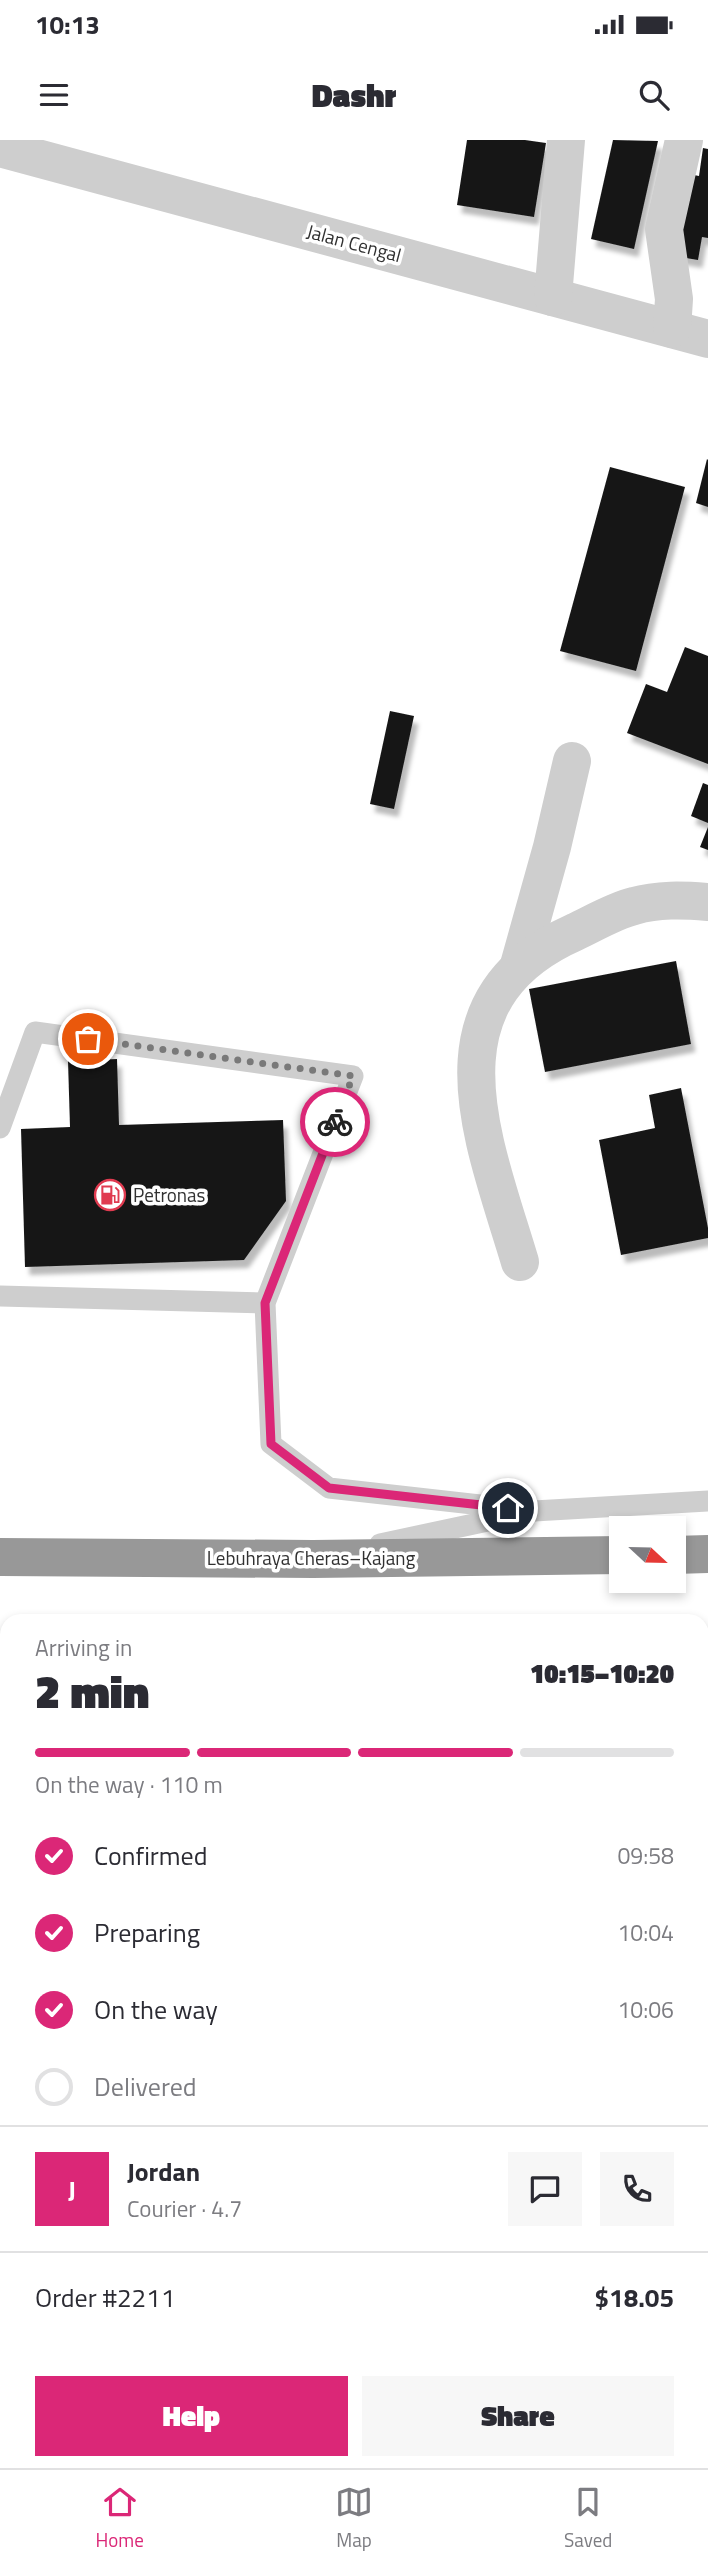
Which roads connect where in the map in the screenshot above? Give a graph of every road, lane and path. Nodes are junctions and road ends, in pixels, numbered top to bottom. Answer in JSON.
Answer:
{"nodes":[{"id":1,"x":566,"y":140,"type":"edge"},
{"id":2,"x":684,"y":140,"type":"edge"},
{"id":3,"x":0,"y":148,"type":"edge"},
{"id":4,"x":553,"y":297,"type":"junction"},
{"id":5,"x":672,"y":330,"type":"junction"},
{"id":6,"x":708,"y":339,"type":"edge"},
{"id":7,"x":572,"y":761,"type":"dead end"},
{"id":8,"x":708,"y":902,"type":"edge"},
{"id":9,"x":519,"y":965,"type":"junction"},
{"id":10,"x":0,"y":1128,"type":"edge"},
{"id":11,"x":520,"y":1262,"type":"dead end"},
{"id":12,"x":0,"y":1296,"type":"edge"},
{"id":13,"x":265,"y":1303,"type":"junction"},
{"id":14,"x":708,"y":1501,"type":"edge"},
{"id":15,"x":534,"y":1511,"type":"junction"},
{"id":16,"x":609,"y":1555,"type":"edge"},
{"id":17,"x":686,"y":1555,"type":"edge"},
{"id":18,"x":708,"y":1555,"type":"edge"},
{"id":19,"x":0,"y":1557,"type":"edge"},
{"id":20,"x":313,"y":1559,"type":"junction"}],
"edges":[{"from":1,"to":4,"type":"street"},
{"from":2,"to":5,"type":"street"},
{"from":3,"to":4,"type":"street","name":"Jalan Cengal"},
{"from":4,"to":5,"type":"street","name":"Jalan Cengal"},
{"from":5,"to":6,"type":"street","name":"Jalan Cengal"},
{"from":7,"to":9,"type":"street"},
{"from":8,"to":9,"type":"street"},
{"from":9,"to":11,"type":"street"},
{"from":10,"to":13,"type":"lane"},
{"from":12,"to":13,"type":"lane"},
{"from":13,"to":15,"type":"lane"},
{"from":14,"to":15,"type":"lane"},
{"from":15,"to":20,"type":"lane"},
{"from":16,"to":20,"type":"highway","name":"Lebuhraya Cheras–Kajang"},
{"from":17,"to":18,"type":"highway"},
{"from":19,"to":20,"type":"highway","name":"Lebuhraya Cheras–Kajang"}]}
